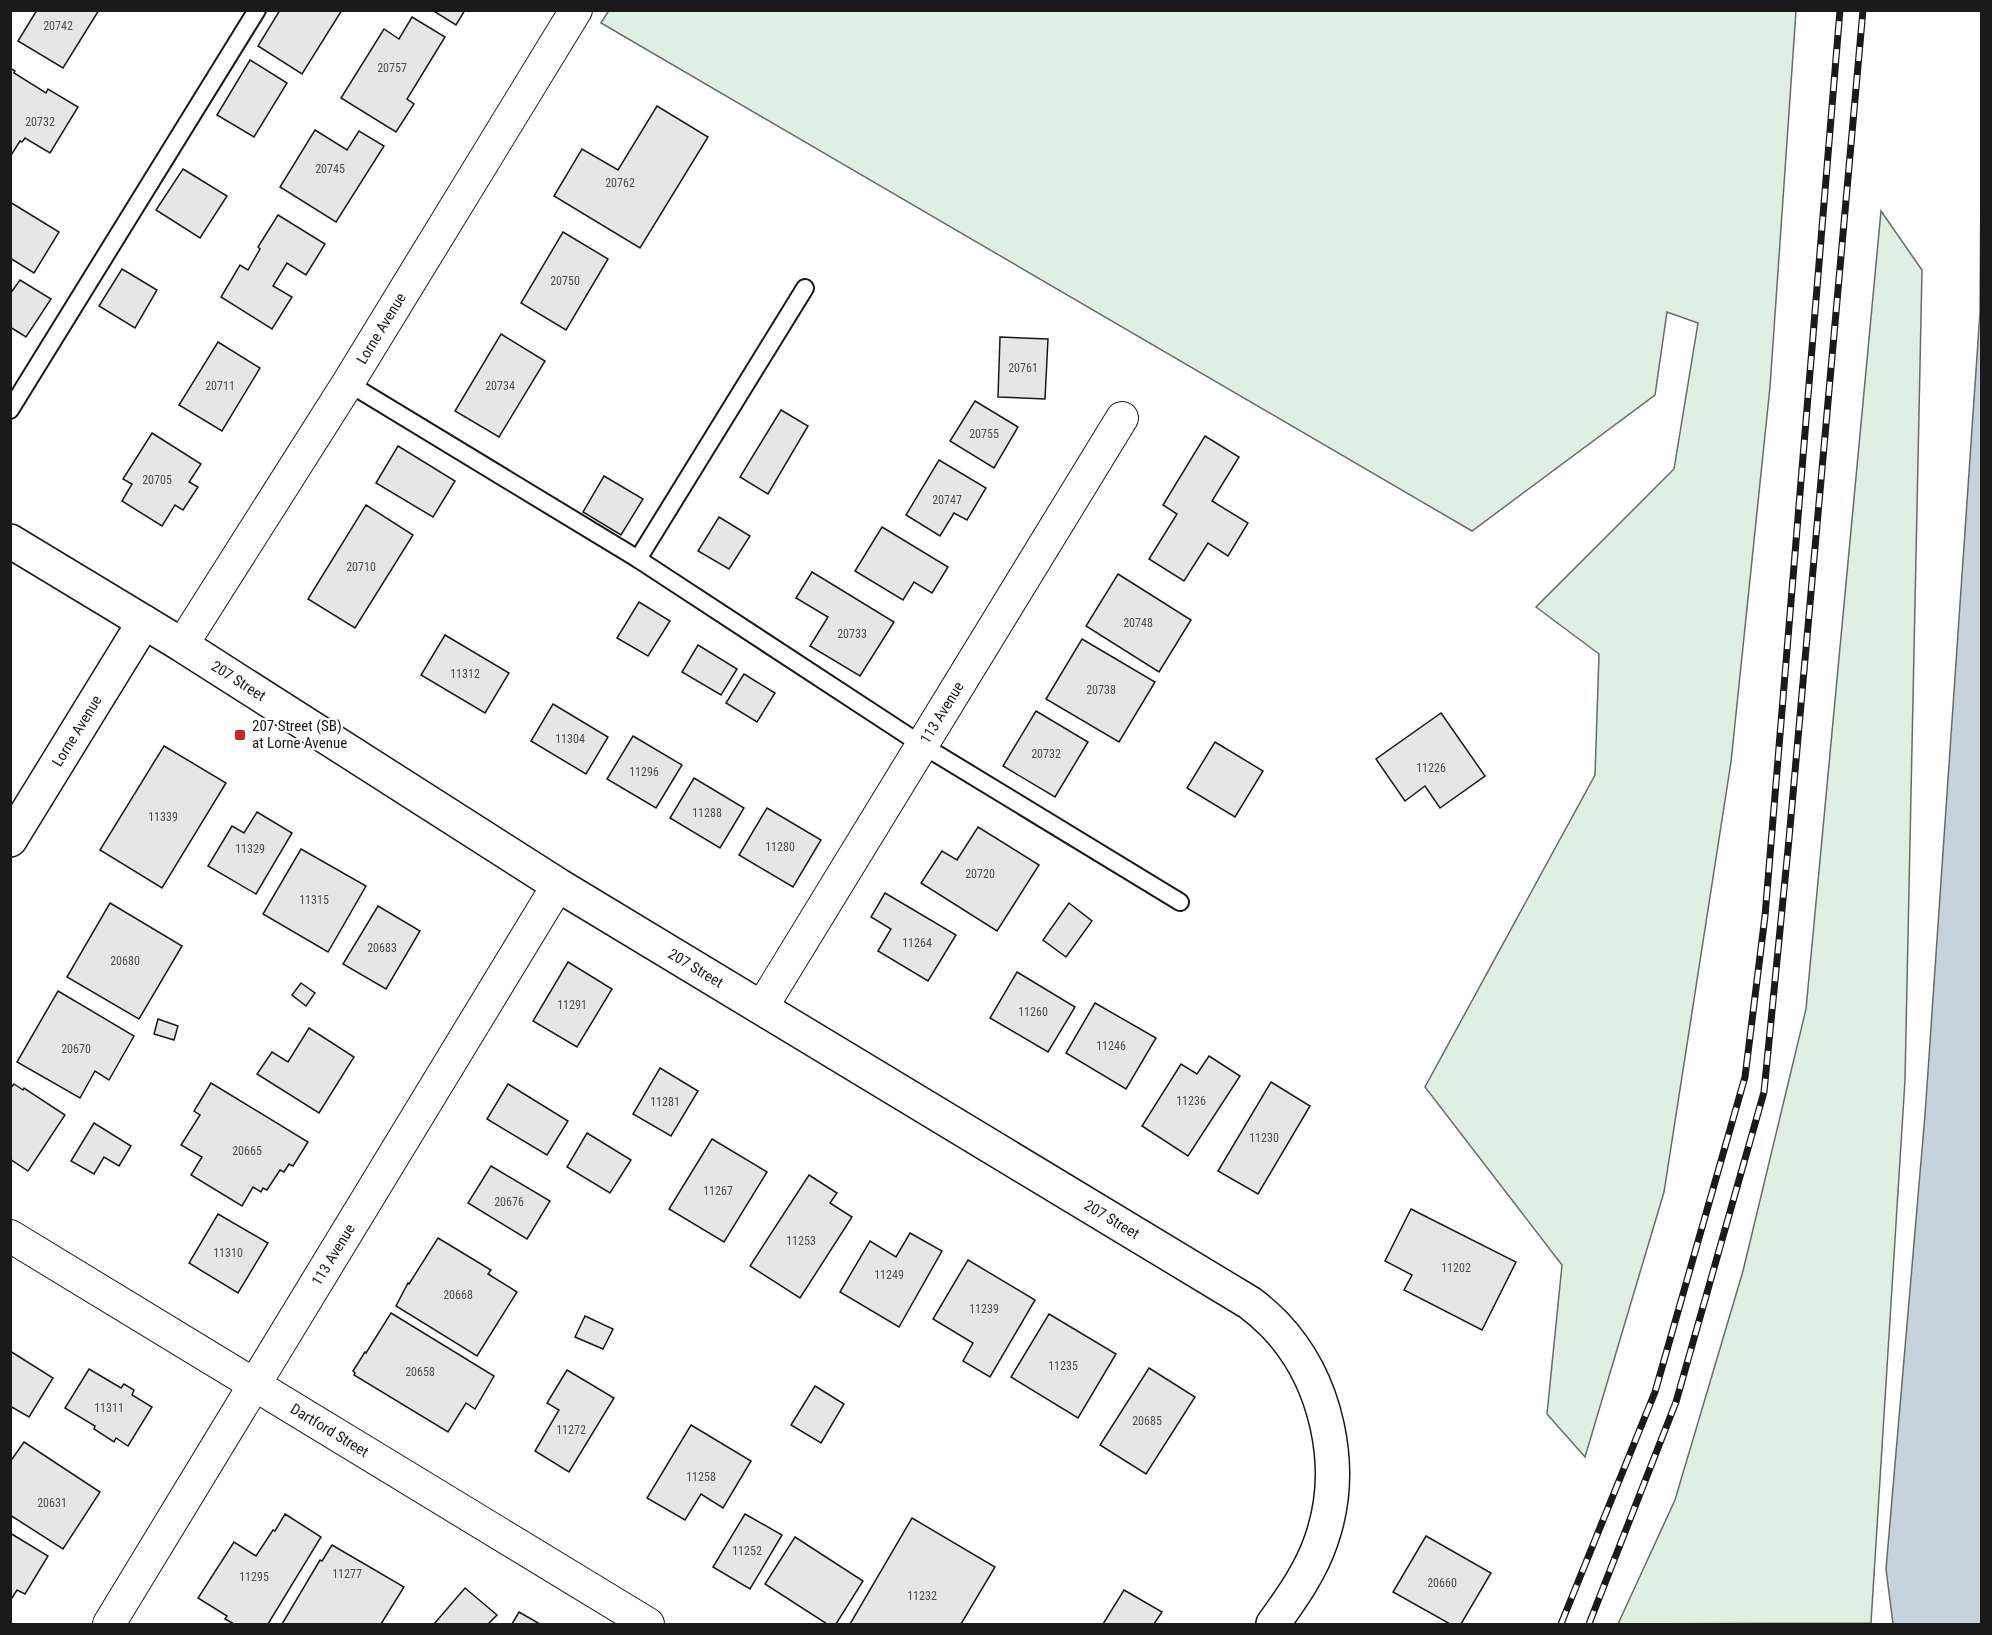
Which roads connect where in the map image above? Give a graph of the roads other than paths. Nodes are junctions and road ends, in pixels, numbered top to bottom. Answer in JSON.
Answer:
{"nodes":[{"id":1,"x":257,"y":10,"type":"edge"},
{"id":2,"x":576,"y":10,"type":"edge"},
{"id":3,"x":806,"y":288,"type":"dead end"},
{"id":4,"x":348,"y":383,"type":"junction"},
{"id":5,"x":10,"y":410,"type":"edge"},
{"id":6,"x":1122,"y":418,"type":"dead end"},
{"id":7,"x":10,"y":541,"type":"edge"},
{"id":8,"x":638,"y":560,"type":"junction"},
{"id":9,"x":144,"y":622,"type":"junction"},
{"id":10,"x":182,"y":645,"type":"junction"},
{"id":11,"x":922,"y":745,"type":"junction"},
{"id":12,"x":10,"y":840,"type":"edge"},
{"id":13,"x":558,"y":885,"type":"junction"},
{"id":14,"x":1179,"y":902,"type":"dead end"},
{"id":15,"x":762,"y":1007,"type":"junction"},
{"id":16,"x":10,"y":1236,"type":"edge"},
{"id":17,"x":254,"y":1385,"type":"junction"},
{"id":18,"x":109,"y":1624,"type":"edge"},
{"id":19,"x":648,"y":1624,"type":"edge"},
{"id":20,"x":1273,"y":1624,"type":"edge"}],
"edges":[{"from":1,"to":5,"type":"lane"},
{"from":2,"to":4,"type":"street","name":"Lorne Avenue"},
{"from":3,"to":8,"type":"lane"},
{"from":4,"to":8,"type":"lane"},
{"from":4,"to":10,"type":"street","name":"Lorne Avenue"},
{"from":6,"to":11,"type":"street","name":"113 Avenue"},
{"from":7,"to":9,"type":"street","name":"207 Street"},
{"from":8,"to":11,"type":"lane"},
{"from":9,"to":10,"type":"street","name":"207 Street"},
{"from":9,"to":12,"type":"street","name":"Lorne Avenue"},
{"from":10,"to":13,"type":"street","name":"207 Street"},
{"from":11,"to":14,"type":"lane"},
{"from":11,"to":15,"type":"street","name":"113 Avenue"},
{"from":13,"to":15,"type":"street","name":"207 Street"},
{"from":13,"to":17,"type":"street","name":"113 Avenue"},
{"from":15,"to":20,"type":"street","name":"207 Street"},
{"from":16,"to":17,"type":"street","name":"Dartford Street"},
{"from":17,"to":18,"type":"street","name":"113 Avenue"},
{"from":17,"to":19,"type":"street","name":"Dartford Street"}]}
